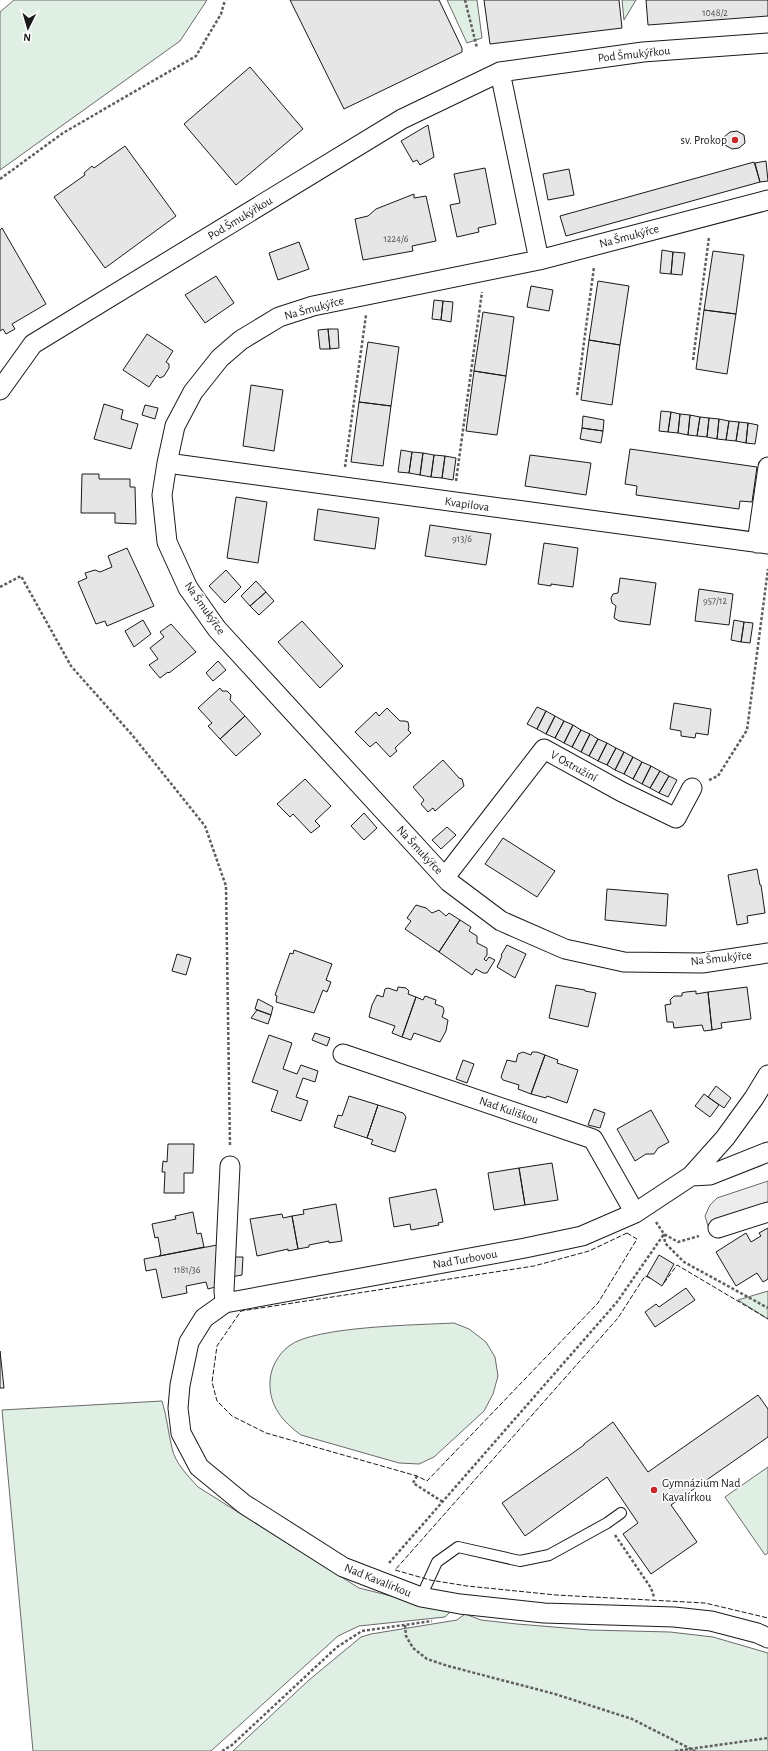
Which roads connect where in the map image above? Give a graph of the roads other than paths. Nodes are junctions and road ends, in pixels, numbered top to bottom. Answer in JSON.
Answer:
{"nodes":[{"id":1,"x":768,"y":43,"type":"edge"},
{"id":2,"x":500,"y":72,"type":"junction"},
{"id":3,"x":768,"y":200,"type":"edge"},
{"id":4,"x":539,"y":260,"type":"junction"},
{"id":5,"x":0,"y":390,"type":"edge"},
{"id":6,"x":167,"y":463,"type":"junction"},
{"id":7,"x":768,"y":467,"type":"edge"},
{"id":8,"x":762,"y":543,"type":"edge"},
{"id":9,"x":692,"y":788,"type":"road end"},
{"id":10,"x":445,"y":878,"type":"junction"},
{"id":11,"x":768,"y":952,"type":"edge"},
{"id":12,"x":343,"y":1054,"type":"dead end"},
{"id":13,"x":768,"y":1075,"type":"edge"},
{"id":14,"x":768,"y":1152,"type":"edge"},
{"id":15,"x":230,"y":1166,"type":"road end"},
{"id":16,"x":691,"y":1176,"type":"junction"},
{"id":17,"x":768,"y":1212,"type":"edge"},
{"id":18,"x":636,"y":1213,"type":"junction"},
{"id":19,"x":711,"y":1231,"type":"road end"},
{"id":20,"x":225,"y":1303,"type":"junction"},
{"id":21,"x":621,"y":1513,"type":"dead end"},
{"id":22,"x":421,"y":1597,"type":"junction"},
{"id":23,"x":768,"y":1638,"type":"edge"}],
"edges":[{"from":1,"to":2,"type":"street","name":"Pod Šmukýřkou"},
{"from":2,"to":4,"type":"street"},
{"from":2,"to":5,"type":"street","name":"Pod Šmukýřkou"},
{"from":3,"to":4,"type":"street","name":"Na Šmukýřce"},
{"from":4,"to":6,"type":"street","name":"Na Šmukýřce"},
{"from":6,"to":8,"type":"street","name":"Kvapilova"},
{"from":6,"to":10,"type":"street","name":"Na Šmukýřce"},
{"from":7,"to":8,"type":"street"},
{"from":9,"to":10,"type":"street","name":"V Ostružiní"},
{"from":10,"to":11,"type":"street","name":"Na Šmukýřce"},
{"from":12,"to":18,"type":"street","name":"Nad Kuliškou"},
{"from":13,"to":16,"type":"street","name":"Nad Turbovou"},
{"from":14,"to":16,"type":"street"},
{"from":15,"to":20,"type":"street"},
{"from":16,"to":18,"type":"street","name":"Nad Turbovou"},
{"from":17,"to":19,"type":"street"},
{"from":18,"to":20,"type":"street","name":"Nad Turbovou"},
{"from":20,"to":22,"type":"street","name":"Nad Kavalírkou"},
{"from":21,"to":22,"type":"lane"},
{"from":22,"to":23,"type":"street","name":"Nad Kavalírkou"}]}
